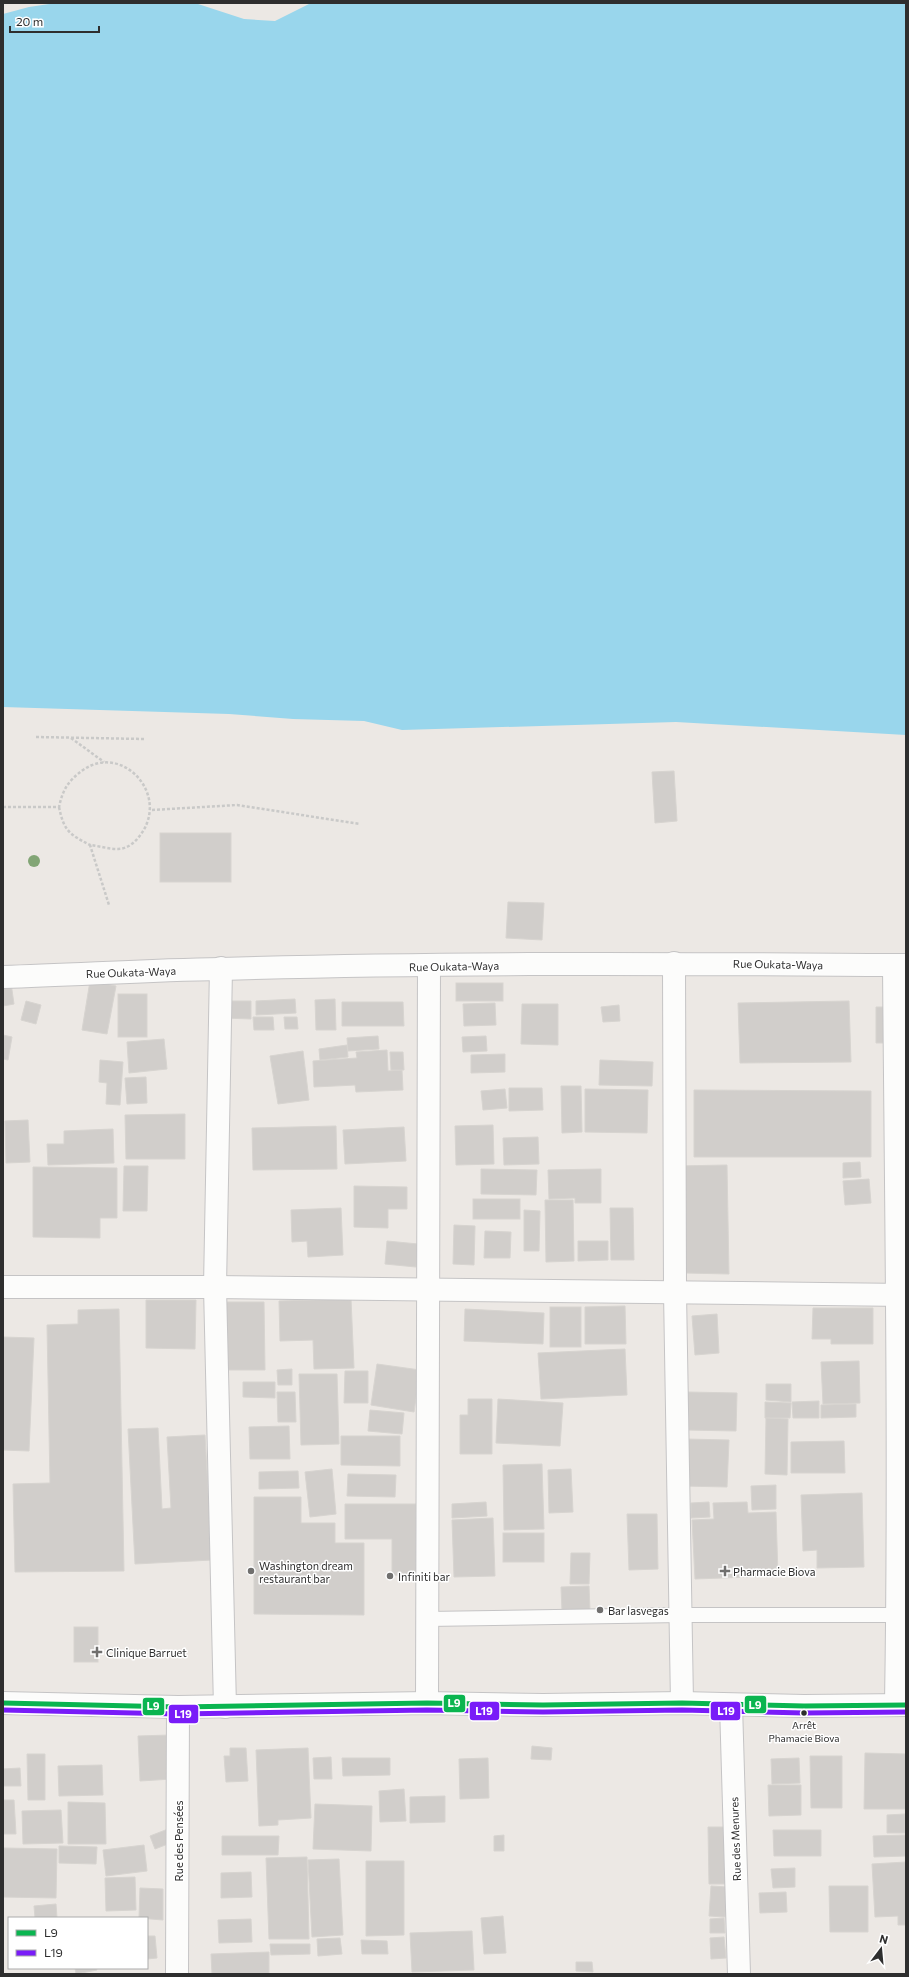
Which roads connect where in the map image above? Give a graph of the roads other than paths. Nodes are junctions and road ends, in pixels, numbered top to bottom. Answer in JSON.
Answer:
{"nodes":[{"id":1,"x":674,"y":963,"type":"junction"},
{"id":2,"x":900,"y":965,"type":"edge"},
{"id":3,"x":429,"y":966,"type":"junction"},
{"id":4,"x":221,"y":968,"type":"junction"},
{"id":5,"x":3,"y":977,"type":"edge"},
{"id":6,"x":3,"y":1287,"type":"edge"},
{"id":7,"x":215,"y":1287,"type":"junction"},
{"id":8,"x":429,"y":1290,"type":"junction"},
{"id":9,"x":675,"y":1292,"type":"junction"},
{"id":10,"x":901,"y":1294,"type":"edge"},
{"id":11,"x":681,"y":1615,"type":"junction"},
{"id":12,"x":902,"y":1615,"type":"edge"},
{"id":13,"x":428,"y":1619,"type":"junction"},
{"id":14,"x":3,"y":1703,"type":"edge"},
{"id":15,"x":427,"y":1703,"type":"junction"},
{"id":16,"x":682,"y":1703,"type":"junction"},
{"id":17,"x":901,"y":1704,"type":"edge"},
{"id":18,"x":731,"y":1705,"type":"junction"},
{"id":19,"x":178,"y":1707,"type":"junction"},
{"id":20,"x":225,"y":1707,"type":"junction"},
{"id":21,"x":177,"y":1974,"type":"edge"},
{"id":22,"x":739,"y":1974,"type":"edge"}],
"edges":[{"from":1,"to":2,"type":"street","name":"Rue Oukata-Waya"},
{"from":1,"to":3,"type":"street","name":"Rue Oukata-Waya"},
{"from":1,"to":9,"type":"street"},
{"from":2,"to":10,"type":"street"},
{"from":3,"to":4,"type":"street","name":"Rue Oukata-Waya"},
{"from":3,"to":8,"type":"street"},
{"from":4,"to":5,"type":"street","name":"Rue Oukata-Waya"},
{"from":4,"to":7,"type":"street"},
{"from":6,"to":7,"type":"street"},
{"from":7,"to":8,"type":"street"},
{"from":7,"to":20,"type":"street"},
{"from":8,"to":9,"type":"street"},
{"from":8,"to":13,"type":"street"},
{"from":9,"to":10,"type":"street"},
{"from":9,"to":11,"type":"street"},
{"from":10,"to":12,"type":"street"},
{"from":11,"to":12,"type":"lane"},
{"from":11,"to":13,"type":"lane"},
{"from":11,"to":16,"type":"street"},
{"from":12,"to":17,"type":"street"},
{"from":13,"to":15,"type":"street"},
{"from":14,"to":19,"type":"street"},
{"from":15,"to":16,"type":"street"},
{"from":15,"to":20,"type":"street"},
{"from":16,"to":18,"type":"street"},
{"from":17,"to":18,"type":"street"},
{"from":18,"to":22,"type":"street","name":"Rue des Menures"},
{"from":19,"to":20,"type":"street"},
{"from":19,"to":21,"type":"street","name":"Rue des Pensées"}]}
